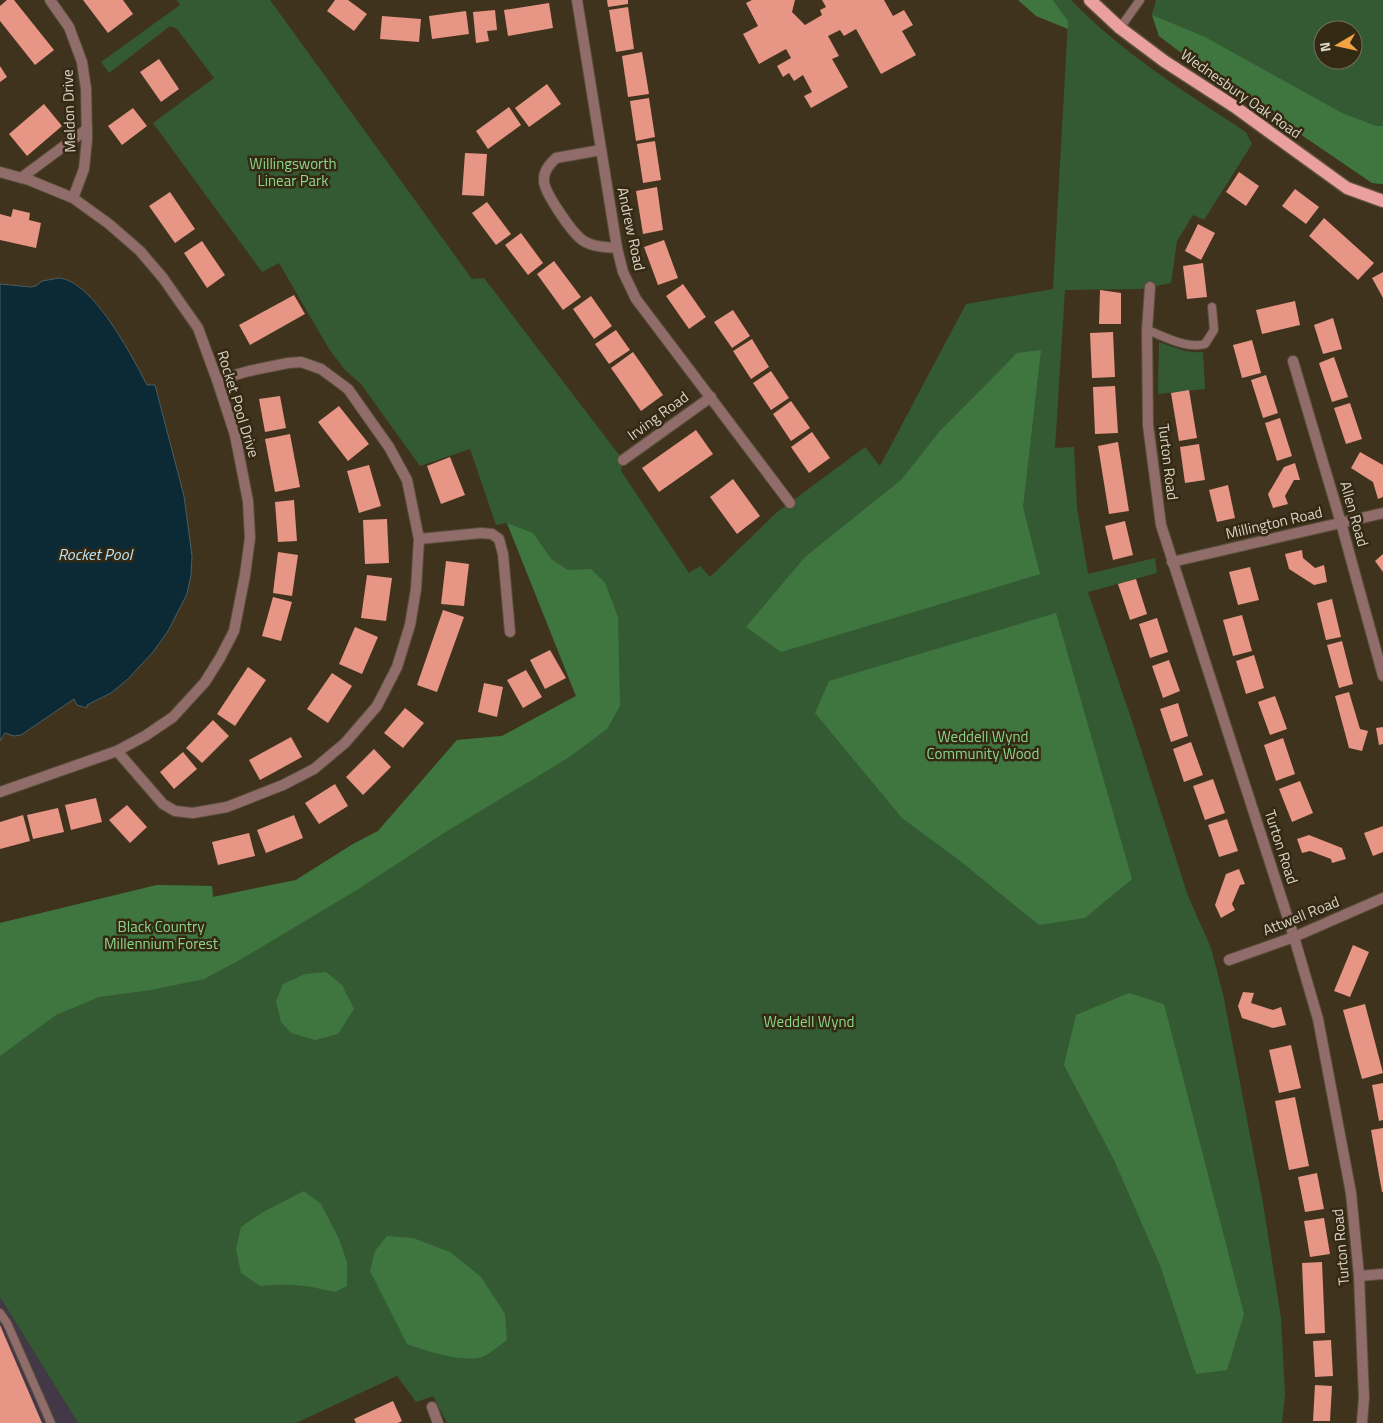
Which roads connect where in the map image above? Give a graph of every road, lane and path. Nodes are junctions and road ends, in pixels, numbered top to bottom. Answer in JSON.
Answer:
{"nodes":[{"id":1,"x":50,"y":0,"type":"edge"},
{"id":2,"x":578,"y":0,"type":"edge"},
{"id":3,"x":1090,"y":0,"type":"edge"},
{"id":4,"x":1140,"y":0,"type":"edge"},
{"id":5,"x":1120,"y":28,"type":"junction"},
{"id":6,"x":87,"y":129,"type":"junction"},
{"id":7,"x":600,"y":150,"type":"junction"},
{"id":8,"x":0,"y":172,"type":"edge"},
{"id":9,"x":21,"y":178,"type":"junction"},
{"id":10,"x":73,"y":198,"type":"junction"},
{"id":11,"x":1383,"y":201,"type":"edge"},
{"id":12,"x":618,"y":248,"type":"junction"},
{"id":13,"x":1150,"y":287,"type":"dead end"},
{"id":14,"x":1212,"y":307,"type":"dead end"},
{"id":15,"x":1147,"y":330,"type":"junction"},
{"id":16,"x":1293,"y":361,"type":"dead end"},
{"id":17,"x":217,"y":380,"type":"junction"},
{"id":18,"x":710,"y":396,"type":"junction"},
{"id":19,"x":623,"y":460,"type":"dead end"},
{"id":20,"x":790,"y":503,"type":"dead end"},
{"id":21,"x":1383,"y":513,"type":"edge"},
{"id":22,"x":1341,"y":523,"type":"junction"},
{"id":23,"x":419,"y":539,"type":"junction"},
{"id":24,"x":1172,"y":562,"type":"junction"},
{"id":25,"x":510,"y":632,"type":"dead end"},
{"id":26,"x":1383,"y":676,"type":"edge"},
{"id":27,"x":117,"y":751,"type":"junction"},
{"id":28,"x":0,"y":792,"type":"edge"},
{"id":29,"x":1383,"y":898,"type":"edge"},
{"id":30,"x":1294,"y":937,"type":"junction"},
{"id":31,"x":1229,"y":960,"type":"dead end"},
{"id":32,"x":1383,"y":1274,"type":"edge"},
{"id":33,"x":1359,"y":1276,"type":"junction"},
{"id":34,"x":0,"y":1313,"type":"edge"},
{"id":35,"x":432,"y":1407,"type":"dead end"},
{"id":36,"x":51,"y":1423,"type":"edge"},
{"id":37,"x":438,"y":1423,"type":"edge"},
{"id":38,"x":1362,"y":1423,"type":"edge"}],
"edges":[{"from":1,"to":6,"type":"street","name":"Meldon Drive"},
{"from":2,"to":7,"type":"street","name":"Andrew Road"},
{"from":3,"to":5,"type":"main road","name":"Wednesbury Oak Road"},
{"from":4,"to":5,"type":"lane"},
{"from":5,"to":11,"type":"main road","name":"Wednesbury Oak Road"},
{"from":6,"to":9,"type":"street"},
{"from":6,"to":10,"type":"street","name":"Meldon Drive"},
{"from":7,"to":12,"type":"street","name":"Andrew Road"},
{"from":7,"to":12,"type":"street"},
{"from":8,"to":9,"type":"street","name":"Rocket Pool Drive"},
{"from":9,"to":10,"type":"street","name":"Rocket Pool Drive"},
{"from":10,"to":17,"type":"street","name":"Rocket Pool Drive"},
{"from":12,"to":18,"type":"street","name":"Andrew Road"},
{"from":13,"to":15,"type":"street","name":"Turton Road"},
{"from":14,"to":15,"type":"lane"},
{"from":15,"to":24,"type":"street","name":"Turton Road"},
{"from":16,"to":22,"type":"street","name":"Allen Road"},
{"from":17,"to":23,"type":"street"},
{"from":17,"to":27,"type":"street","name":"Rocket Pool Drive"},
{"from":18,"to":19,"type":"street","name":"Irving Road"},
{"from":18,"to":20,"type":"street","name":"Andrew Road"},
{"from":21,"to":22,"type":"street","name":"Millington Road"},
{"from":22,"to":24,"type":"street","name":"Millington Road"},
{"from":22,"to":26,"type":"street","name":"Allen Road"},
{"from":23,"to":25,"type":"street"},
{"from":23,"to":27,"type":"street"},
{"from":24,"to":30,"type":"street","name":"Turton Road"},
{"from":27,"to":28,"type":"street","name":"Rocket Pool Drive"},
{"from":29,"to":30,"type":"street","name":"Attwell Road"},
{"from":30,"to":31,"type":"street","name":"Attwell Road"},
{"from":30,"to":33,"type":"street","name":"Turton Road"},
{"from":32,"to":33,"type":"street"},
{"from":33,"to":38,"type":"street","name":"Turton Road"},
{"from":34,"to":36,"type":"lane"},
{"from":35,"to":37,"type":"street"}]}
